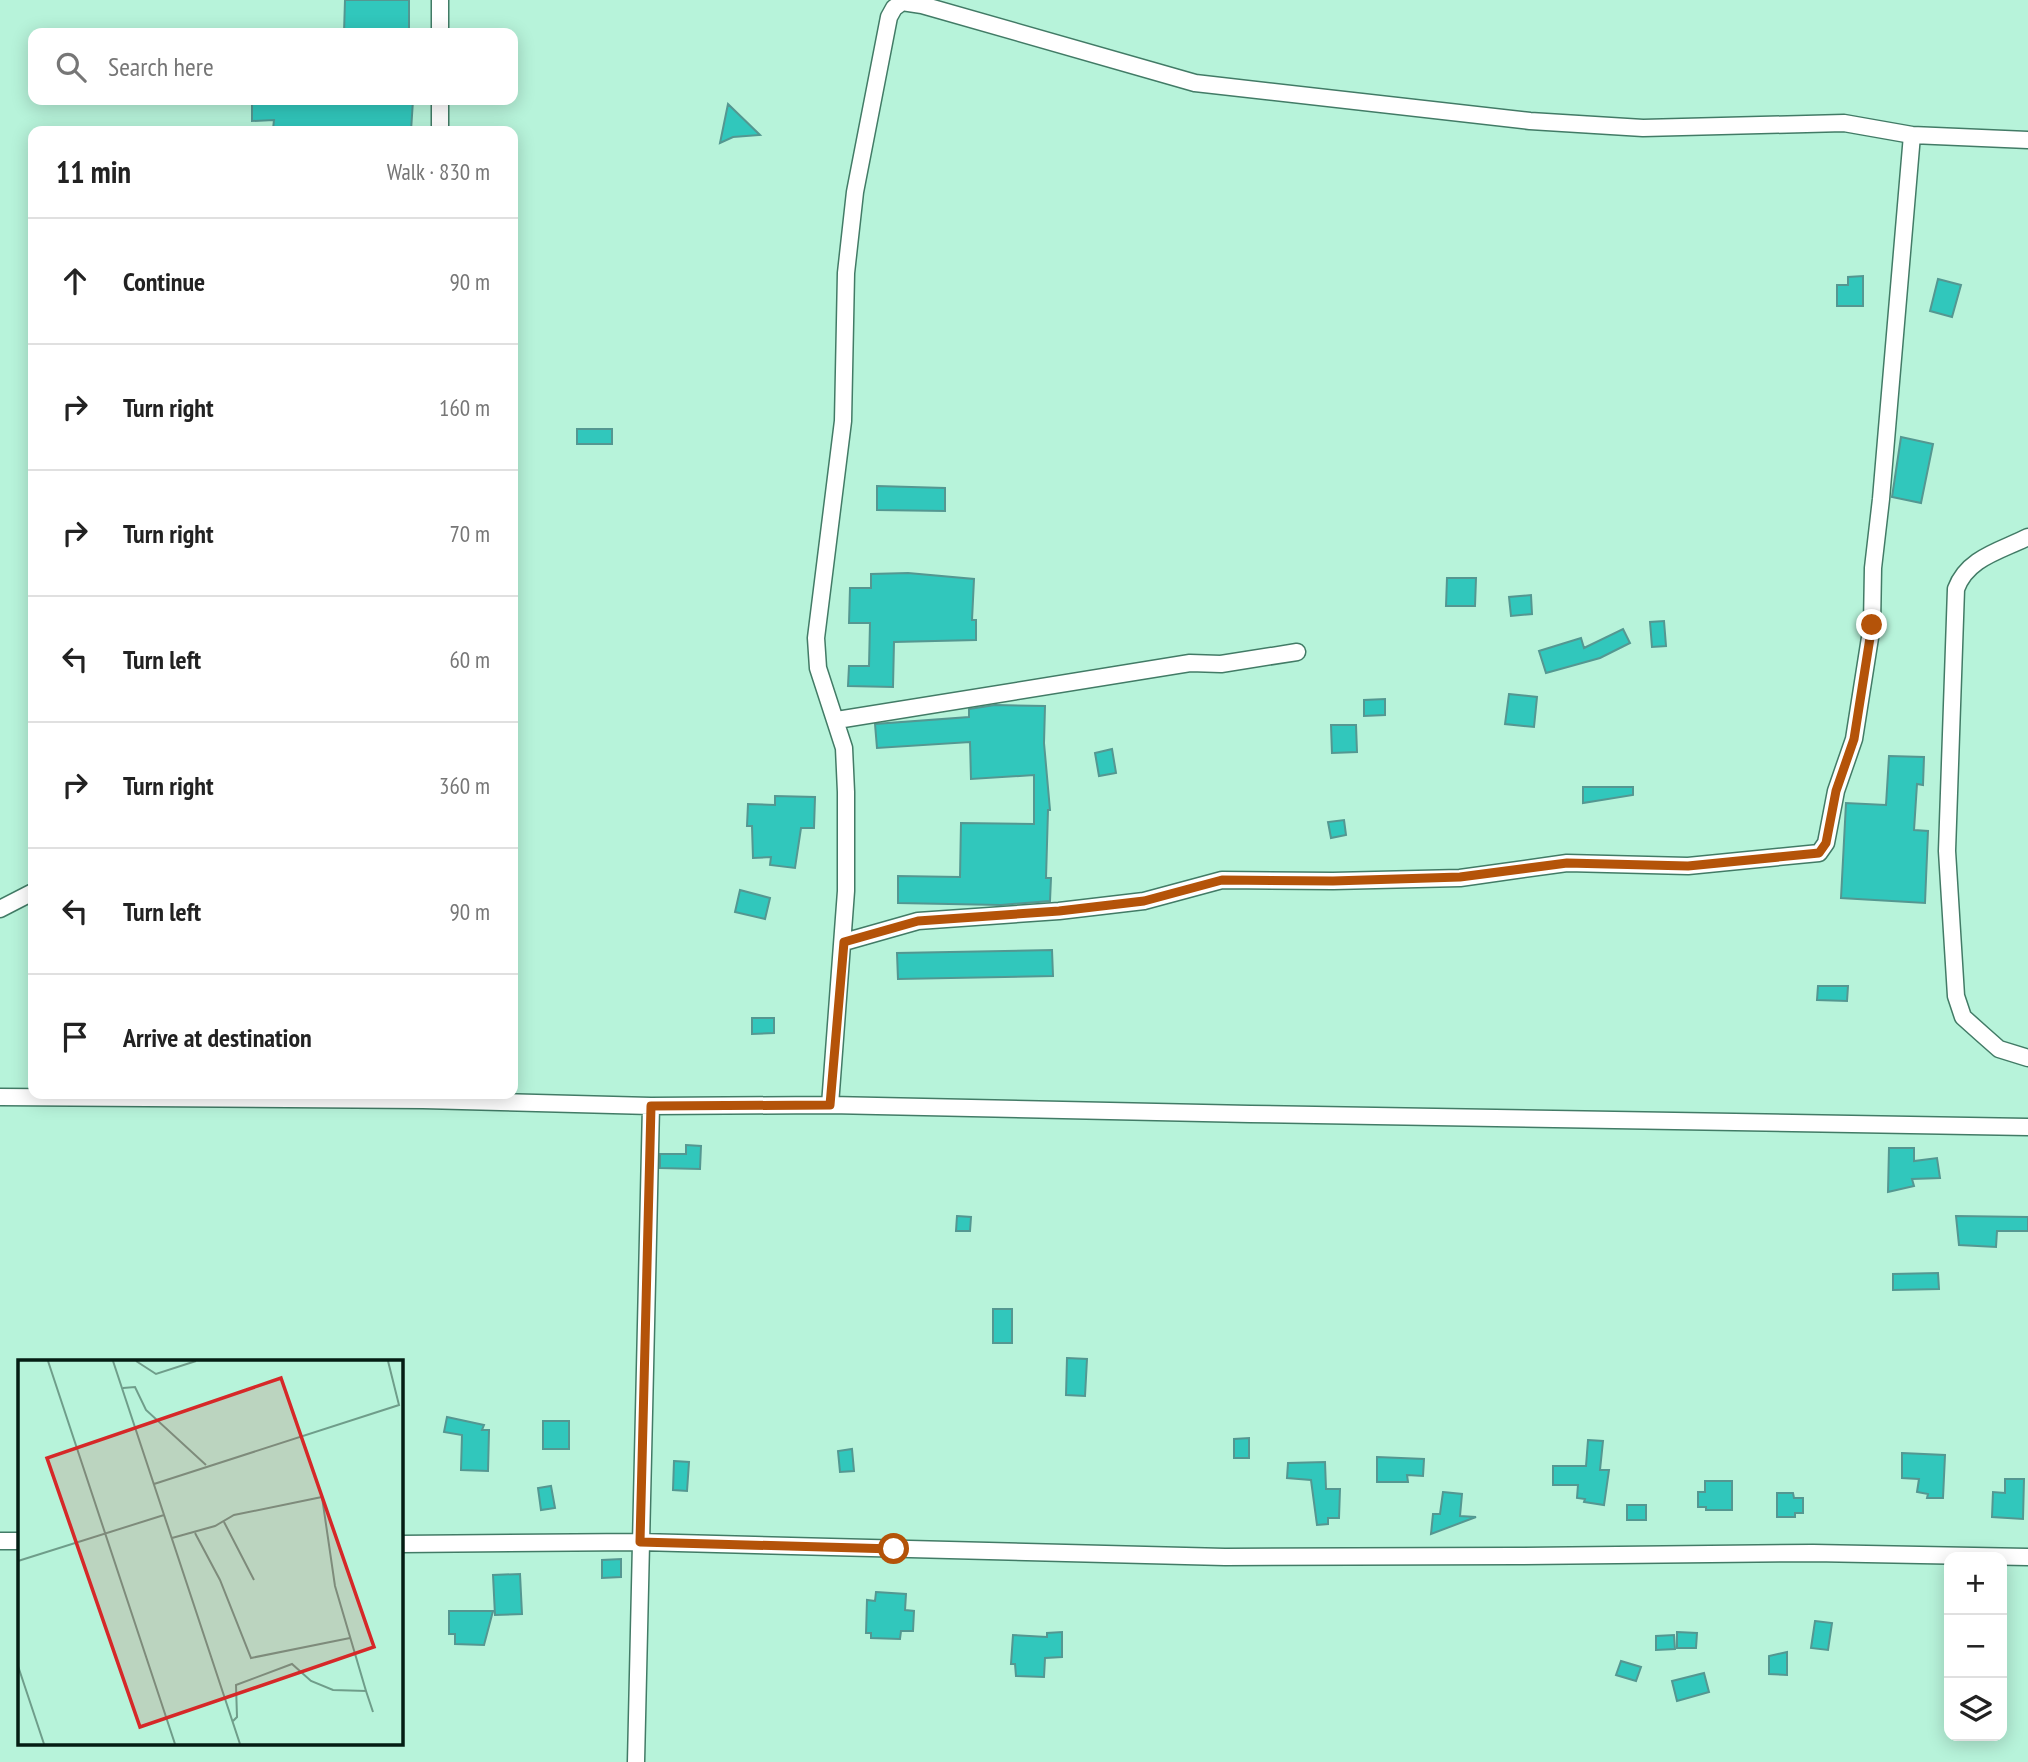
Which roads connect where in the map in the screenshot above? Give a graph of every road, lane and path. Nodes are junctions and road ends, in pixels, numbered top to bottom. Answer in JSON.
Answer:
{"nodes":[{"id":1,"x":440,"y":0,"type":"edge"},
{"id":2,"x":440,"y":28,"type":"edge"},
{"id":3,"x":440,"y":105,"type":"edge"},
{"id":4,"x":440,"y":126,"type":"edge"},
{"id":5,"x":1912,"y":135,"type":"junction"},
{"id":6,"x":2028,"y":140,"type":"edge"},
{"id":7,"x":2028,"y":537,"type":"edge"},
{"id":8,"x":1297,"y":652,"type":"dead end"},
{"id":9,"x":837,"y":720,"type":"junction"},
{"id":10,"x":28,"y":895,"type":"edge"},
{"id":11,"x":0,"y":909,"type":"edge"},
{"id":12,"x":844,"y":942,"type":"junction"},
{"id":13,"x":2028,"y":1058,"type":"edge"},
{"id":14,"x":0,"y":1097,"type":"edge"},
{"id":15,"x":28,"y":1097,"type":"edge"},
{"id":16,"x":474,"y":1099,"type":"edge"},
{"id":17,"x":830,"y":1105,"type":"junction"},
{"id":18,"x":651,"y":1106,"type":"junction"},
{"id":19,"x":2028,"y":1127,"type":"edge"},
{"id":20,"x":0,"y":1541,"type":"edge"},
{"id":21,"x":18,"y":1541,"type":"edge"},
{"id":22,"x":640,"y":1542,"type":"junction"},
{"id":23,"x":402,"y":1544,"type":"edge"},
{"id":24,"x":2028,"y":1557,"type":"edge"},
{"id":25,"x":636,"y":1762,"type":"edge"}],
"edges":[{"from":1,"to":2,"type":"street"},
{"from":3,"to":4,"type":"street"},
{"from":5,"to":6,"type":"street"},
{"from":5,"to":9,"type":"street"},
{"from":5,"to":12,"type":"street"},
{"from":7,"to":13,"type":"street"},
{"from":8,"to":9,"type":"street"},
{"from":9,"to":12,"type":"street"},
{"from":10,"to":11,"type":"street"},
{"from":12,"to":17,"type":"street"},
{"from":14,"to":15,"type":"street"},
{"from":16,"to":18,"type":"street"},
{"from":17,"to":18,"type":"street"},
{"from":17,"to":19,"type":"street"},
{"from":18,"to":22,"type":"street"},
{"from":20,"to":21,"type":"street"},
{"from":22,"to":23,"type":"street"},
{"from":22,"to":24,"type":"street"},
{"from":22,"to":25,"type":"street"}]}
